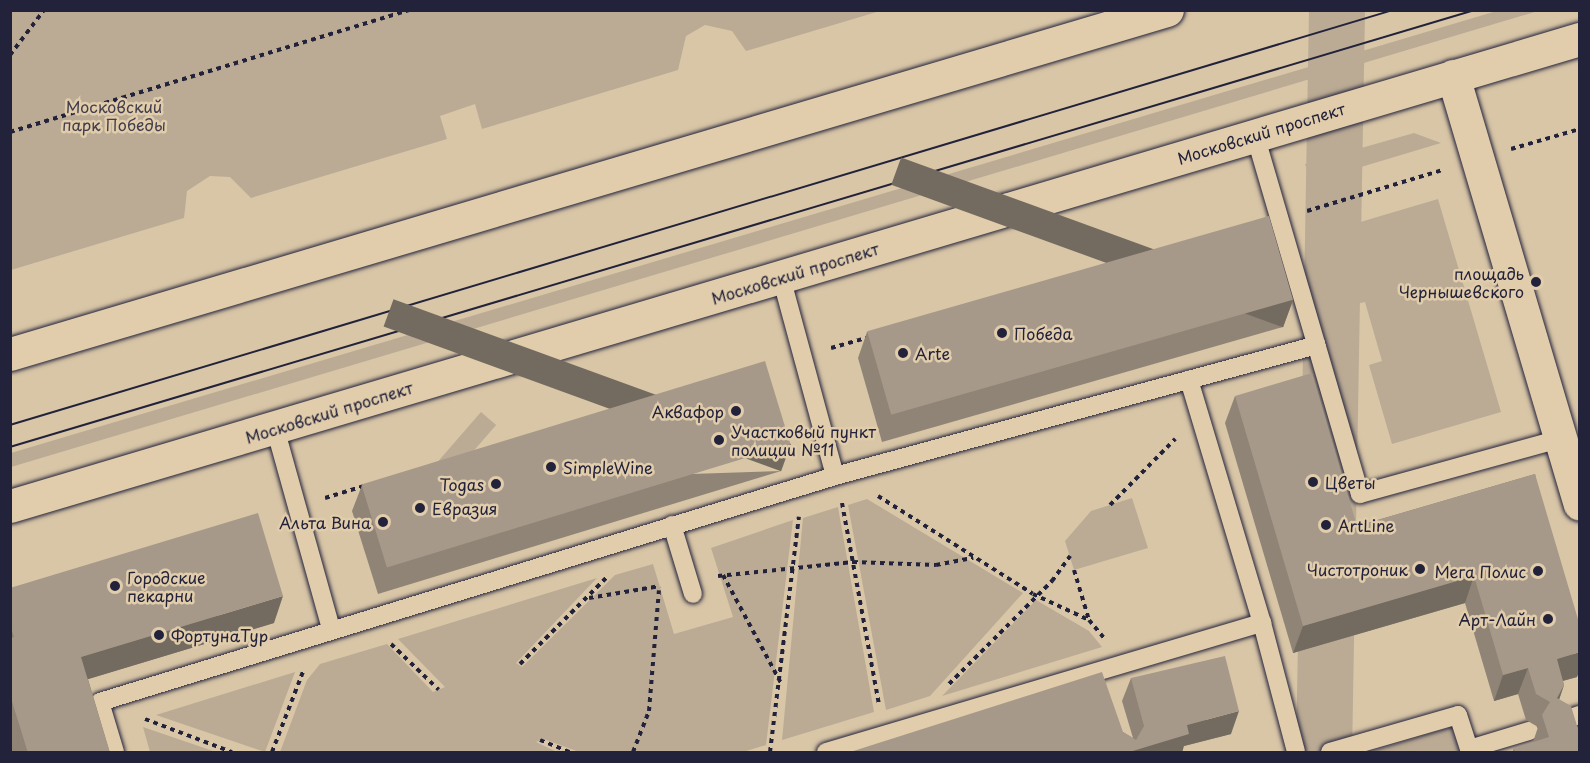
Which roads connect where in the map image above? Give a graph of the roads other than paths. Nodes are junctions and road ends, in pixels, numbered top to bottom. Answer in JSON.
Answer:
{"nodes":[{"id":1,"x":1167,"y":10,"type":"edge"},
{"id":2,"x":1580,"y":39,"type":"edge"},
{"id":3,"x":1453,"y":76,"type":"junction"},
{"id":4,"x":1255,"y":135,"type":"junction"},
{"id":5,"x":781,"y":277,"type":"junction"},
{"id":6,"x":1316,"y":345,"type":"junction"},
{"id":7,"x":10,"y":354,"type":"edge"},
{"id":8,"x":1189,"y":380,"type":"junction"},
{"id":9,"x":275,"y":428,"type":"junction"},
{"id":10,"x":1570,"y":436,"type":"edge"},
{"id":11,"x":842,"y":474,"type":"junction"},
{"id":12,"x":1580,"y":504,"type":"edge"},
{"id":13,"x":10,"y":506,"type":"edge"},
{"id":14,"x":672,"y":525,"type":"junction"},
{"id":15,"x":691,"y":587,"type":"road end"},
{"id":16,"x":1262,"y":623,"type":"junction"},
{"id":17,"x":325,"y":631,"type":"junction"},
{"id":18,"x":1102,"y":671,"type":"junction"},
{"id":19,"x":1107,"y":691,"type":"edge"},
{"id":20,"x":1580,"y":715,"type":"edge"},
{"id":21,"x":1558,"y":722,"type":"edge"},
{"id":22,"x":1529,"y":731,"type":"dead end"},
{"id":23,"x":1469,"y":751,"type":"edge"},
{"id":24,"x":115,"y":753,"type":"edge"},
{"id":25,"x":826,"y":753,"type":"edge"},
{"id":26,"x":1296,"y":753,"type":"edge"},
{"id":27,"x":1330,"y":753,"type":"edge"}],
"edges":[{"from":1,"to":7,"type":"main road"},
{"from":2,"to":3,"type":"main road","name":"Московский проспект"},
{"from":3,"to":4,"type":"main road","name":"Московский проспект"},
{"from":3,"to":10,"type":"main road"},
{"from":4,"to":5,"type":"main road","name":"Московский проспект"},
{"from":4,"to":6,"type":"lane"},
{"from":5,"to":9,"type":"main road","name":"Московский проспект"},
{"from":5,"to":11,"type":"lane"},
{"from":6,"to":8,"type":"lane"},
{"from":6,"to":10,"type":"lane"},
{"from":8,"to":11,"type":"lane"},
{"from":8,"to":16,"type":"lane"},
{"from":9,"to":13,"type":"main road","name":"Московский проспект"},
{"from":9,"to":17,"type":"lane"},
{"from":10,"to":12,"type":"main road"},
{"from":11,"to":14,"type":"lane"},
{"from":14,"to":15,"type":"lane"},
{"from":14,"to":17,"type":"lane"},
{"from":16,"to":18,"type":"lane"},
{"from":16,"to":26,"type":"lane"},
{"from":17,"to":24,"type":"lane"},
{"from":18,"to":19,"type":"lane"},
{"from":18,"to":25,"type":"lane"},
{"from":20,"to":21,"type":"lane"},
{"from":22,"to":23,"type":"lane"},
{"from":23,"to":27,"type":"lane"}]}
